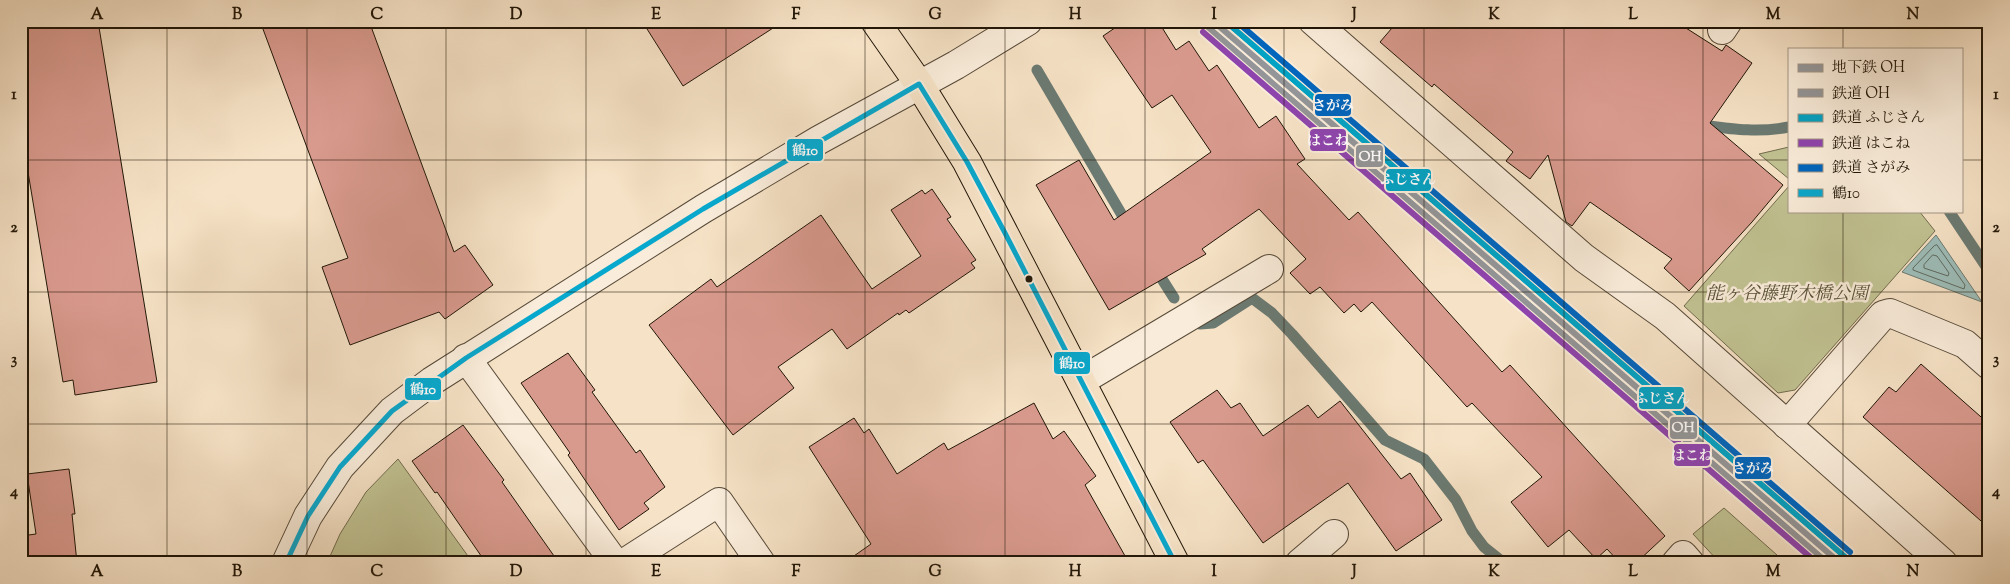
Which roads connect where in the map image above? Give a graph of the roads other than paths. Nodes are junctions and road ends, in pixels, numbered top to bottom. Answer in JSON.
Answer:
{"nodes":[{"id":1,"x":875,"y":21,"type":"edge"},
{"id":2,"x":1028,"y":21,"type":"edge"},
{"id":3,"x":1313,"y":21,"type":"edge"},
{"id":4,"x":919,"y":84,"type":"junction"},
{"id":5,"x":1269,"y":269,"type":"dead end"},
{"id":6,"x":466,"y":358,"type":"junction"},
{"id":7,"x":1989,"y":365,"type":"edge"},
{"id":8,"x":1080,"y":382,"type":"junction"},
{"id":9,"x":1787,"y":425,"type":"junction"},
{"id":10,"x":1334,"y":534,"type":"dead end"},
{"id":11,"x":286,"y":563,"type":"edge"},
{"id":12,"x":615,"y":563,"type":"edge"},
{"id":13,"x":624,"y":563,"type":"edge"},
{"id":14,"x":761,"y":563,"type":"edge"},
{"id":15,"x":1176,"y":563,"type":"edge"},
{"id":16,"x":1300,"y":563,"type":"edge"},
{"id":17,"x":1676,"y":563,"type":"edge"},
{"id":18,"x":1690,"y":563,"type":"edge"},
{"id":19,"x":1943,"y":563,"type":"edge"}],
"edges":[{"from":1,"to":4,"type":"main road"},
{"from":2,"to":4,"type":"street"},
{"from":3,"to":9,"type":"street"},
{"from":4,"to":6,"type":"street"},
{"from":4,"to":8,"type":"main road"},
{"from":5,"to":8,"type":"street"},
{"from":6,"to":11,"type":"street"},
{"from":6,"to":12,"type":"street"},
{"from":7,"to":9,"type":"street"},
{"from":8,"to":15,"type":"main road"},
{"from":9,"to":19,"type":"street"},
{"from":10,"to":16,"type":"street"},
{"from":13,"to":14,"type":"street"},
{"from":17,"to":18,"type":"street"}]}
